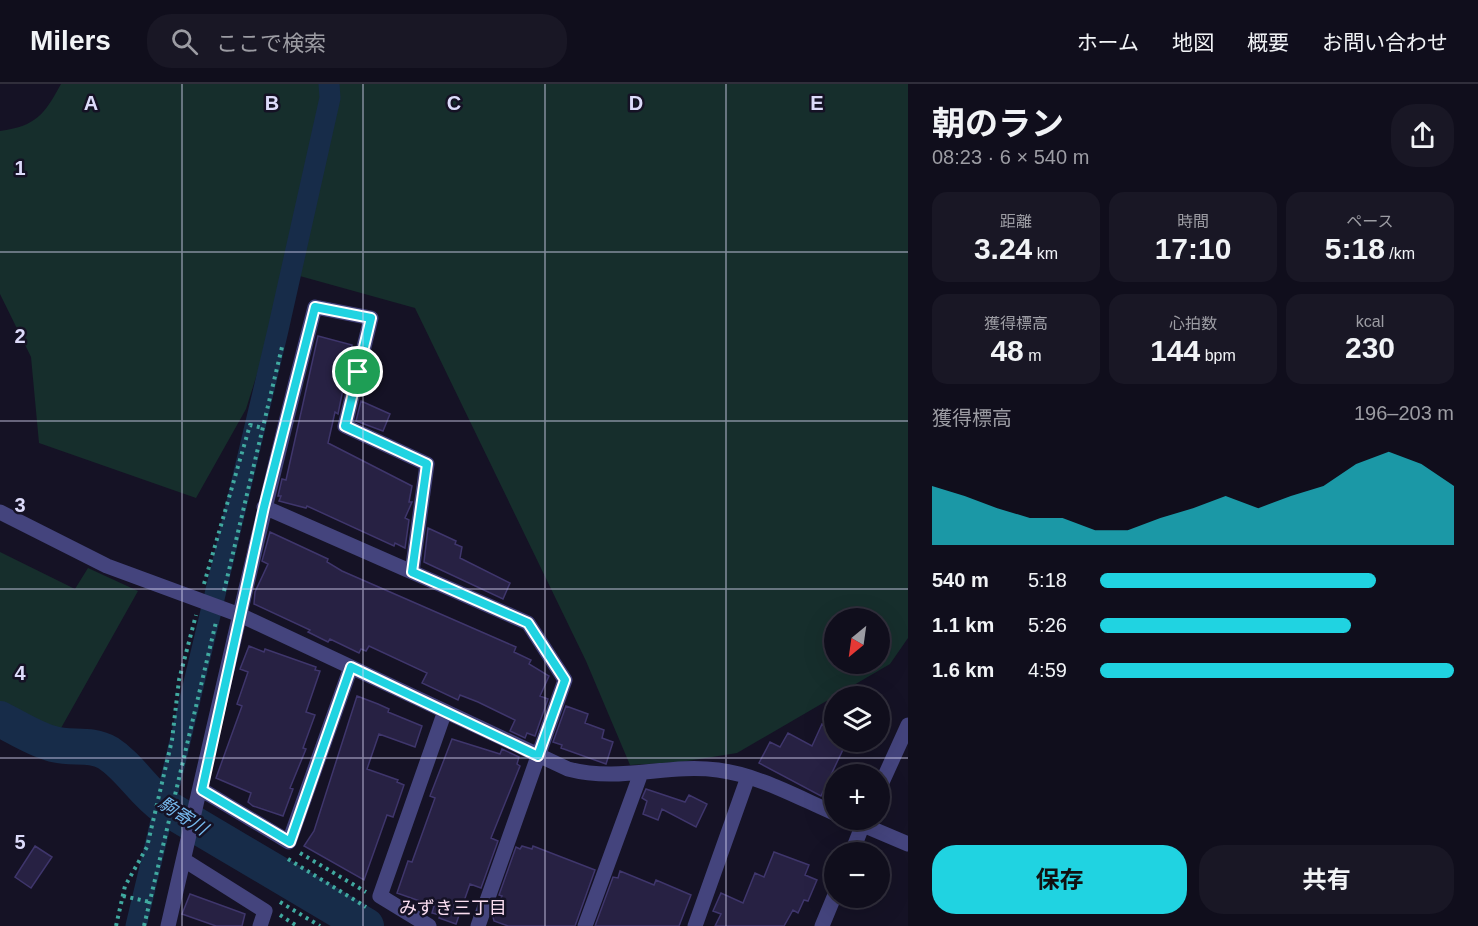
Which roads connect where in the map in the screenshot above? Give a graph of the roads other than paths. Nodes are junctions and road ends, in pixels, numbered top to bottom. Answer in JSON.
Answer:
{"nodes":[{"id":1,"x":264,"y":507,"type":"junction"},
{"id":2,"x":0,"y":512,"type":"edge"},
{"id":3,"x":412,"y":572,"type":"junction"},
{"id":4,"x":240,"y":615,"type":"junction"},
{"id":5,"x":351,"y":667,"type":"junction"},
{"id":6,"x":445,"y":711,"type":"junction"},
{"id":7,"x":908,"y":725,"type":"edge"},
{"id":8,"x":538,"y":756,"type":"junction"},
{"id":9,"x":890,"y":765,"type":"edge"},
{"id":10,"x":641,"y":773,"type":"junction"},
{"id":11,"x":748,"y":777,"type":"junction"},
{"id":12,"x":202,"y":790,"type":"junction"},
{"id":13,"x":824,"y":809,"type":"edge"},
{"id":14,"x":878,"y":830,"type":"edge"},
{"id":15,"x":908,"y":844,"type":"edge"},
{"id":16,"x":184,"y":860,"type":"junction"},
{"id":17,"x":829,"y":908,"type":"edge"},
{"id":18,"x":168,"y":926,"type":"edge"},
{"id":19,"x":260,"y":926,"type":"edge"},
{"id":20,"x":429,"y":926,"type":"edge"},
{"id":21,"x":478,"y":926,"type":"edge"},
{"id":22,"x":585,"y":926,"type":"edge"},
{"id":23,"x":695,"y":926,"type":"edge"},
{"id":24,"x":822,"y":926,"type":"edge"}],
"edges":[{"from":1,"to":3,"type":"street"},
{"from":1,"to":3,"type":"street"},
{"from":1,"to":4,"type":"street"},
{"from":2,"to":4,"type":"street"},
{"from":3,"to":8,"type":"street"},
{"from":4,"to":5,"type":"street"},
{"from":4,"to":12,"type":"street"},
{"from":5,"to":6,"type":"street"},
{"from":5,"to":12,"type":"street"},
{"from":6,"to":8,"type":"street"},
{"from":6,"to":20,"type":"street"},
{"from":7,"to":9,"type":"street"},
{"from":8,"to":10,"type":"street"},
{"from":8,"to":21,"type":"street"},
{"from":10,"to":11,"type":"street"},
{"from":10,"to":22,"type":"street"},
{"from":11,"to":13,"type":"street"},
{"from":11,"to":23,"type":"street"},
{"from":12,"to":16,"type":"street"},
{"from":14,"to":15,"type":"street"},
{"from":16,"to":18,"type":"street"},
{"from":16,"to":19,"type":"street"},
{"from":17,"to":24,"type":"street"}]}
